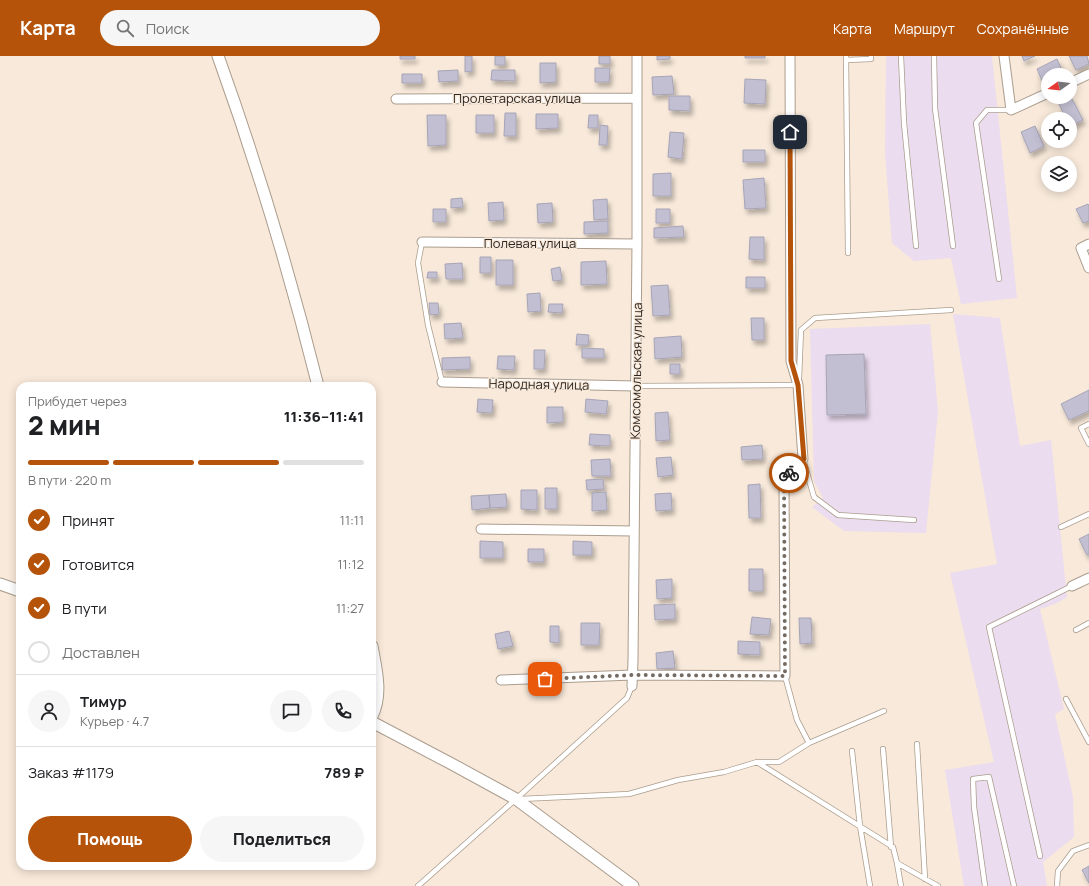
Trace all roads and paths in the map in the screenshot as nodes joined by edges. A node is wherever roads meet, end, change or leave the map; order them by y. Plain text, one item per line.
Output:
1 (218, 56) edge
2 (637, 56) edge
3 (790, 56) edge
4 (871, 56) edge
5 (901, 56) edge
6 (934, 56) edge
7 (1004, 56) edge
8 (846, 58) edge
9 (1089, 74) edge
10 (1077, 80) edge
11 (1041, 96) edge
12 (637, 98) junction
13 (396, 99) dead end
14 (1011, 110) junction
15 (422, 242) joint
16 (637, 244) junction
17 (1089, 244) edge
18 (916, 246) dead end
19 (953, 246) dead end
20 (848, 253) dead end
21 (1089, 268) edge
22 (999, 280) dead end
23 (951, 310) dead end
24 (317, 382) edge
25 (442, 382) joint
26 (798, 385) junction
27 (635, 386) junction
28 (1089, 424) edge
29 (1089, 444) edge
30 (804, 459) junction
31 (1089, 514) edge
32 (914, 520) dead end
33 (1061, 527) dead end
34 (481, 529) dead end
35 (634, 530) junction
36 (1089, 578) edge
37 (0, 584) edge
38 (1072, 586) joint
39 (16, 590) edge
40 (1089, 623) edge
41 (1076, 630) dead end
42 (633, 675) junction
43 (785, 676) junction
44 (376, 677) edge
45 (501, 680) dead end
46 (632, 686) joint
47 (1066, 699) dead end
48 (376, 703) edge
49 (884, 710) dead end
50 (376, 724) edge
51 (1089, 742) edge
52 (808, 743) junction
53 (917, 744) dead end
54 (883, 749) dead end
55 (852, 751) dead end
56 (757, 762) junction
57 (516, 799) junction
58 (860, 826) junction
59 (1089, 845) edge
60 (891, 846) junction
61 (1040, 856) dead end
62 (897, 863) junction
63 (925, 878) junction
64 (418, 886) edge
65 (633, 886) edge
66 (870, 886) edge
67 (901, 886) edge
68 (938, 886) edge
69 (985, 886) edge
70 (1014, 886) edge
71 (1057, 886) edge

1 - 24 street
2 - 12 street, Комсомольская улица
3 - 26 street
4 - 8 lane
5 - 18 lane
6 - 19 lane
7 - 14 street
8 - 20 lane
9 - 10 street
11 - 14 street
12 - 13 street, Пролетарская улица
12 - 16 street, Комсомольская улица
14 - 22 lane
15 - 16 street, Полевая улица
15 - 25 lane
16 - 27 street, Комсомольская улица
17 - 21 street
23 - 26 lane
25 - 27 street, Народная улица
26 - 27 lane
26 - 30 street
27 - 35 street, Комсомольская улица
28 - 29 lane
30 - 32 lane
30 - 43 street
31 - 33 lane
34 - 35 street
35 - 42 street, Комсомольская улица
36 - 38 street
37 - 39 street
38 - 61 lane
40 - 41 lane
42 - 43 street
42 - 45 street
42 - 46 street, Комсомольская улица
43 - 52 lane
44 - 48 street
46 - 57 lane
47 - 51 lane
49 - 52 lane
50 - 57 street
52 - 56 lane
53 - 63 lane
54 - 60 lane
55 - 58 lane
56 - 57 lane
56 - 58 lane
57 - 64 lane
57 - 65 street
58 - 60 lane
58 - 66 lane
59 - 71 lane
60 - 62 lane
62 - 63 lane
62 - 67 lane
63 - 68 lane
69 - 70 lane

